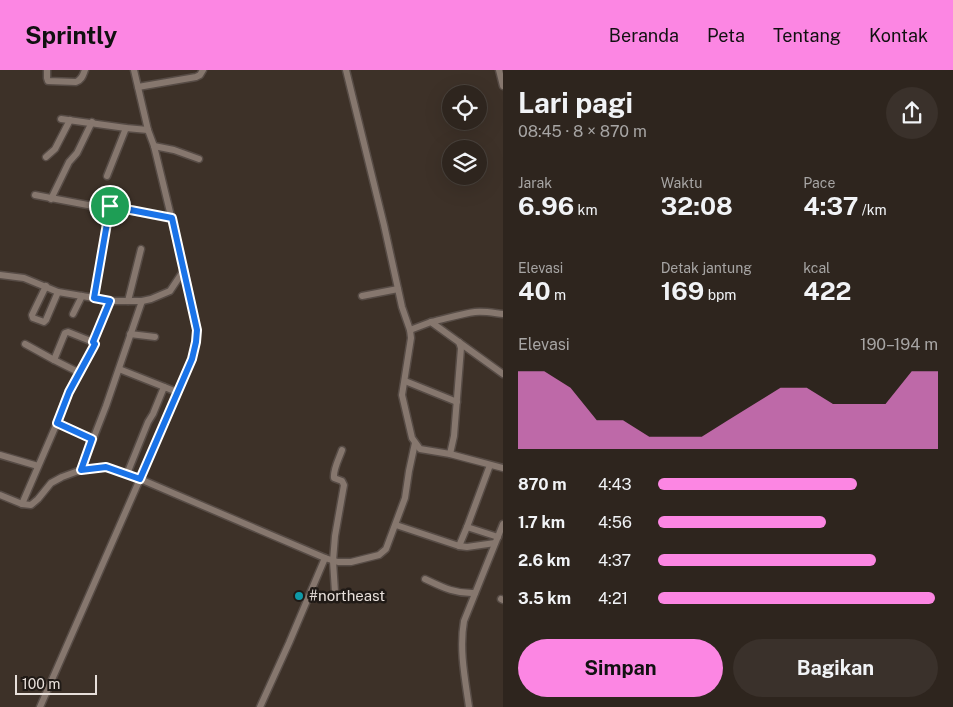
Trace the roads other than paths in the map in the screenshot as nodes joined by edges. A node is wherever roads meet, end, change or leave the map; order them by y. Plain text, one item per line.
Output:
1 (47, 70) edge
2 (85, 70) edge
3 (134, 70) edge
4 (203, 70) edge
5 (346, 70) edge
6 (499, 70) edge
7 (503, 86) edge
8 (138, 87) junction
9 (61, 119) dead end
10 (70, 120) junction
11 (92, 122) junction
12 (126, 128) junction
13 (148, 130) junction
14 (154, 146) junction
15 (46, 157) dead end
16 (199, 159) dead end
17 (107, 176) dead end
18 (35, 195) dead end
19 (51, 199) junction
20 (110, 206) junction
21 (172, 218) junction
22 (141, 250) dead end
23 (184, 270) junction
24 (0, 276) edge
25 (46, 286) junction
26 (398, 288) junction
27 (58, 292) junction
28 (82, 296) junction
29 (362, 296) dead end
30 (94, 298) junction
31 (110, 301) junction
32 (128, 301) junction
33 (142, 301) junction
34 (73, 314) dead end
35 (503, 314) edge
36 (431, 322) junction
37 (410, 330) junction
38 (130, 334) junction
39 (155, 337) dead end
40 (93, 342) junction
41 (459, 342) junction
42 (25, 344) dead end
43 (54, 360) junction
44 (119, 369) junction
45 (80, 373) junction
46 (503, 374) edge
47 (405, 380) junction
48 (164, 387) junction
49 (178, 392) junction
50 (457, 402) junction
51 (57, 423) junction
52 (92, 439) junction
53 (415, 443) junction
54 (342, 450) dead end
55 (450, 454) junction
56 (0, 455) edge
57 (490, 465) junction
58 (38, 466) junction
59 (503, 468) edge
60 (81, 470) junction
61 (127, 474) junction
62 (140, 479) junction
63 (0, 495) edge
64 (22, 504) junction
65 (503, 524) edge
66 (396, 525) junction
67 (467, 527) junction
68 (499, 536) edge
69 (459, 546) junction
70 (325, 558) junction
71 (333, 560) junction
72 (425, 579) dead end
73 (335, 592) dead end
74 (474, 592) junction
75 (41, 706) edge
76 (260, 707) edge
77 (469, 707) edge

1 - 2 street
3 - 8 street
4 - 8 street
5 - 26 street
6 - 7 street
8 - 13 street
9 - 10 street
10 - 11 street
10 - 15 street
11 - 12 street
11 - 19 street
12 - 13 street
12 - 17 street
13 - 14 street
14 - 16 street
14 - 21 street
18 - 19 street
19 - 20 street
20 - 21 street
20 - 30 street
21 - 23 street
22 - 32 street
23 - 33 street
23 - 49 street
24 - 25 street
25 - 27 street
25 - 27 street
26 - 29 street
26 - 37 street
27 - 28 street
28 - 30 street
28 - 34 street
30 - 31 street
31 - 32 street
31 - 40 street
32 - 33 street
33 - 38 street
35 - 36 street
36 - 37 street
36 - 41 street
37 - 47 street
38 - 39 street
38 - 44 street
40 - 43 street
40 - 45 street
41 - 46 street
41 - 50 street
42 - 43 street
43 - 45 street
44 - 48 street
44 - 52 street
45 - 51 street
47 - 50 street
47 - 53 street
48 - 49 street
48 - 61 street
49 - 62 street
50 - 55 street
51 - 52 street
51 - 58 street
52 - 60 street
53 - 55 street
53 - 66 street
54 - 71 street
55 - 57 street
56 - 58 street
57 - 59 street
57 - 67 street
58 - 64 street
60 - 61 street
60 - 64 street
61 - 62 street
62 - 70 street
62 - 75 street
63 - 64 street
65 - 68 street
66 - 69 street
66 - 71 street
67 - 68 street
67 - 69 street
68 - 69 street
68 - 74 street
70 - 71 street
70 - 76 street
71 - 73 street
72 - 74 street
74 - 77 street

